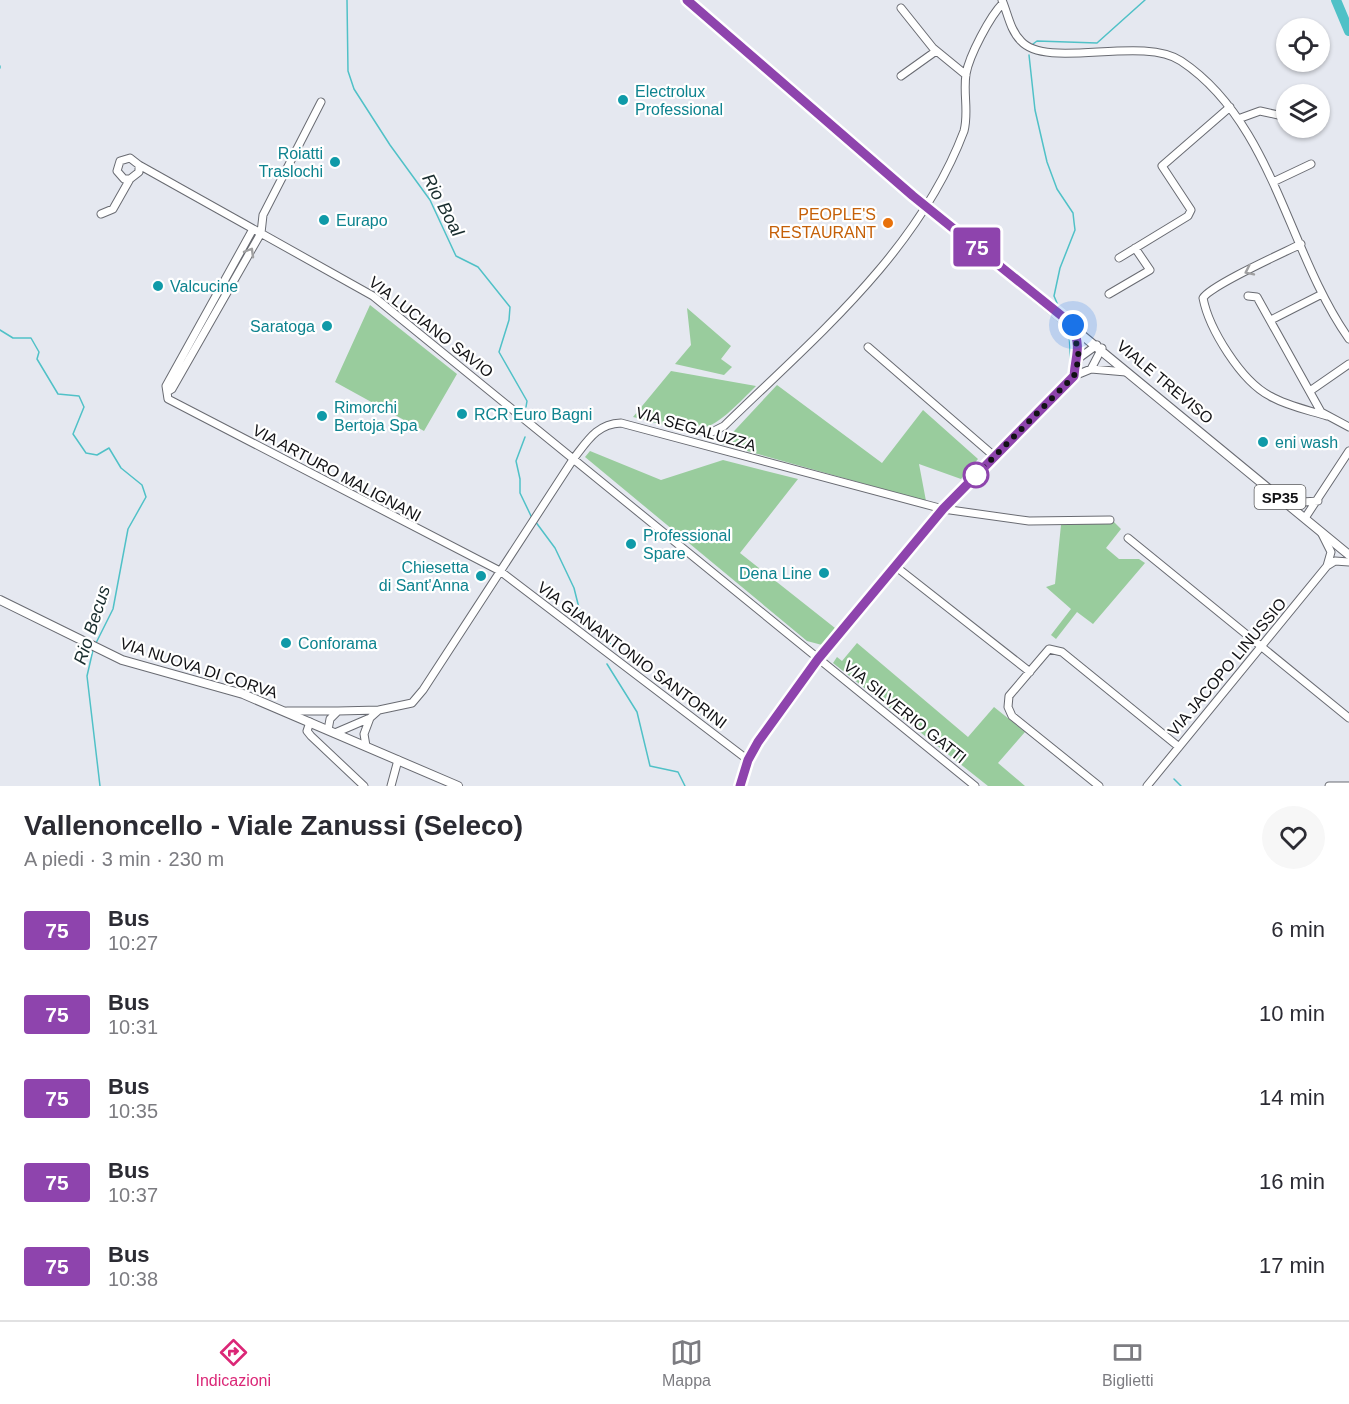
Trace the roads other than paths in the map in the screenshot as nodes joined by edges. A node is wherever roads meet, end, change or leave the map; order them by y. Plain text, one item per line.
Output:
1 (687, 0) edge
2 (1003, 1) edge
3 (901, 8) dead end
4 (936, 51) junction
5 (966, 75) junction
6 (901, 76) dead end
7 (321, 102) dead end
8 (1230, 107) junction
9 (1276, 115) edge
10 (1238, 119) junction
11 (1311, 164) dead end
12 (139, 168) junction
13 (130, 179) junction
14 (1273, 182) junction
15 (927, 207) junction
16 (101, 214) dead end
17 (263, 215) junction
18 (255, 230) junction
19 (1301, 244) junction
20 (1135, 248) junction
21 (1119, 258) dead end
22 (1109, 294) dead end
23 (1322, 294) junction
24 (1248, 296) dead end
25 (1271, 320) junction
26 (1073, 325) junction
27 (1349, 339) edge
28 (868, 347) dead end
29 (1100, 347) junction
30 (1079, 358) junction
31 (1349, 364) edge
32 (1091, 369) junction
33 (1131, 373) junction
34 (1074, 376) junction
35 (1310, 391) junction
36 (1327, 416) junction
37 (1349, 427) edge
38 (708, 434) dead end
39 (1349, 451) edge
40 (994, 456) junction
41 (574, 458) junction
42 (1318, 501) junction
43 (1287, 503) junction
44 (943, 509) junction
45 (1305, 518) junction
46 (1110, 520) dead end
47 (1318, 529) junction
48 (1128, 538) dead end
49 (1341, 549) junction
50 (1349, 555) edge
51 (1333, 558) junction
52 (1349, 562) edge
53 (895, 566) junction
54 (500, 571) junction
55 (0, 600) edge
56 (1263, 648) junction
57 (818, 659) junction
58 (1030, 672) junction
59 (280, 710) junction
60 (338, 711) junction
61 (379, 711) junction
62 (370, 718) junction
63 (1349, 718) edge
64 (310, 722) junction
65 (332, 731) junction
66 (366, 746) junction
67 (1179, 747) junction
68 (398, 760) junction
69 (748, 760) junction
70 (364, 786) edge
71 (391, 786) edge
72 (458, 786) edge
73 (740, 786) edge
74 (975, 786) edge
75 (1098, 786) edge
76 (1147, 786) edge
77 (1329, 786) edge
78 (1349, 786) edge

1 - 15 main road, VIALE TREVISO / SP35
2 - 5 street
2 - 8 street
3 - 4 street
4 - 5 street
4 - 6 street
5 - 15 street
7 - 17 street
8 - 10 street
8 - 20 street
9 - 10 street
10 - 14 street
11 - 14 street
12 - 13 street
12 - 13 street, VIA LUCIANO SAVIO
12 - 18 street, VIA LUCIANO SAVIO
13 - 16 street
14 - 19 street
15 - 26 main road, VIALE TREVISO / SP35
15 - 38 street
17 - 18 street
17 - 18 street
18 - 41 street, VIA LUCIANO SAVIO
18 - 54 street, VIA ARTURO MALIGNANI
19 - 23 street
19 -> 36 street
20 - 21 street
20 - 22 street
23 - 25 street
23 - 27 street
24 - 25 street
25 - 35 street
26 - 29 main road, VIALE TREVISO / SP35
26 - 30 street
28 - 40 street
29 - 30 street
29 - 32 street
29 - 33 main road, VIALE TREVISO / SP35
30 - 34 street
31 - 35 street
32 - 33 street
32 - 34 street
33 - 43 main road, VIALE TREVISO / SP35
34 - 40 street
35 - 36 street
36 - 37 street
39 - 42 street
40 - 44 street
41 - 44 street, VIA SEGALUZZA
41 - 54 street, VIA SEGALUZZA
41 - 57 street, VIA LUCIANO SAVIO
42 - 43 street
42 - 45 street
43 - 45 main road, VIALE TREVISO / SP35
44 - 46 street, VIA SEGALUZZA
44 - 53 street
45 - 47 main road, VIALE TREVISO / SP35
47 - 49 main road, VIALE TREVISO / SP35
47 - 51 street
48 - 56 street
49 - 50 main road, VIALE TREVISO / SP35
49 - 51 street
51 - 52 street
51 - 56 street, VIA JACOPO LINUSSIO
53 - 57 street
53 - 58 street
54 - 61 street, VIA SEGALUZZA
54 - 69 street, VIA GIANANTONIO SANTORINI
55 - 59 main road, VIA NUOVA DI CORVA
56 - 63 street
56 - 67 street, VIA JACOPO LINUSSIO
57 - 69 street
57 - 74 street, VIA SILVERIO GATTI
58 - 67 street
58 - 75 street
59 - 60 street, VIA SEGALUZZA
59 - 64 main road, VIA NUOVA DI CORVA
60 - 61 street, VIA SEGALUZZA
60 - 65 street
61 - 62 street, VIA SEGALUZZA
62 - 65 street, VIA SEGALUZZA
62 - 66 street
64 - 65 main road, VIA NUOVA DI CORVA
64 - 70 street
65 - 66 main road, VIA NUOVA DI CORVA
66 - 68 main road, VIA NUOVA DI CORVA
67 - 76 street, VIA JACOPO LINUSSIO
68 - 71 street
68 - 72 main road, VIA NUOVA DI CORVA
69 - 73 street
77 - 78 street

